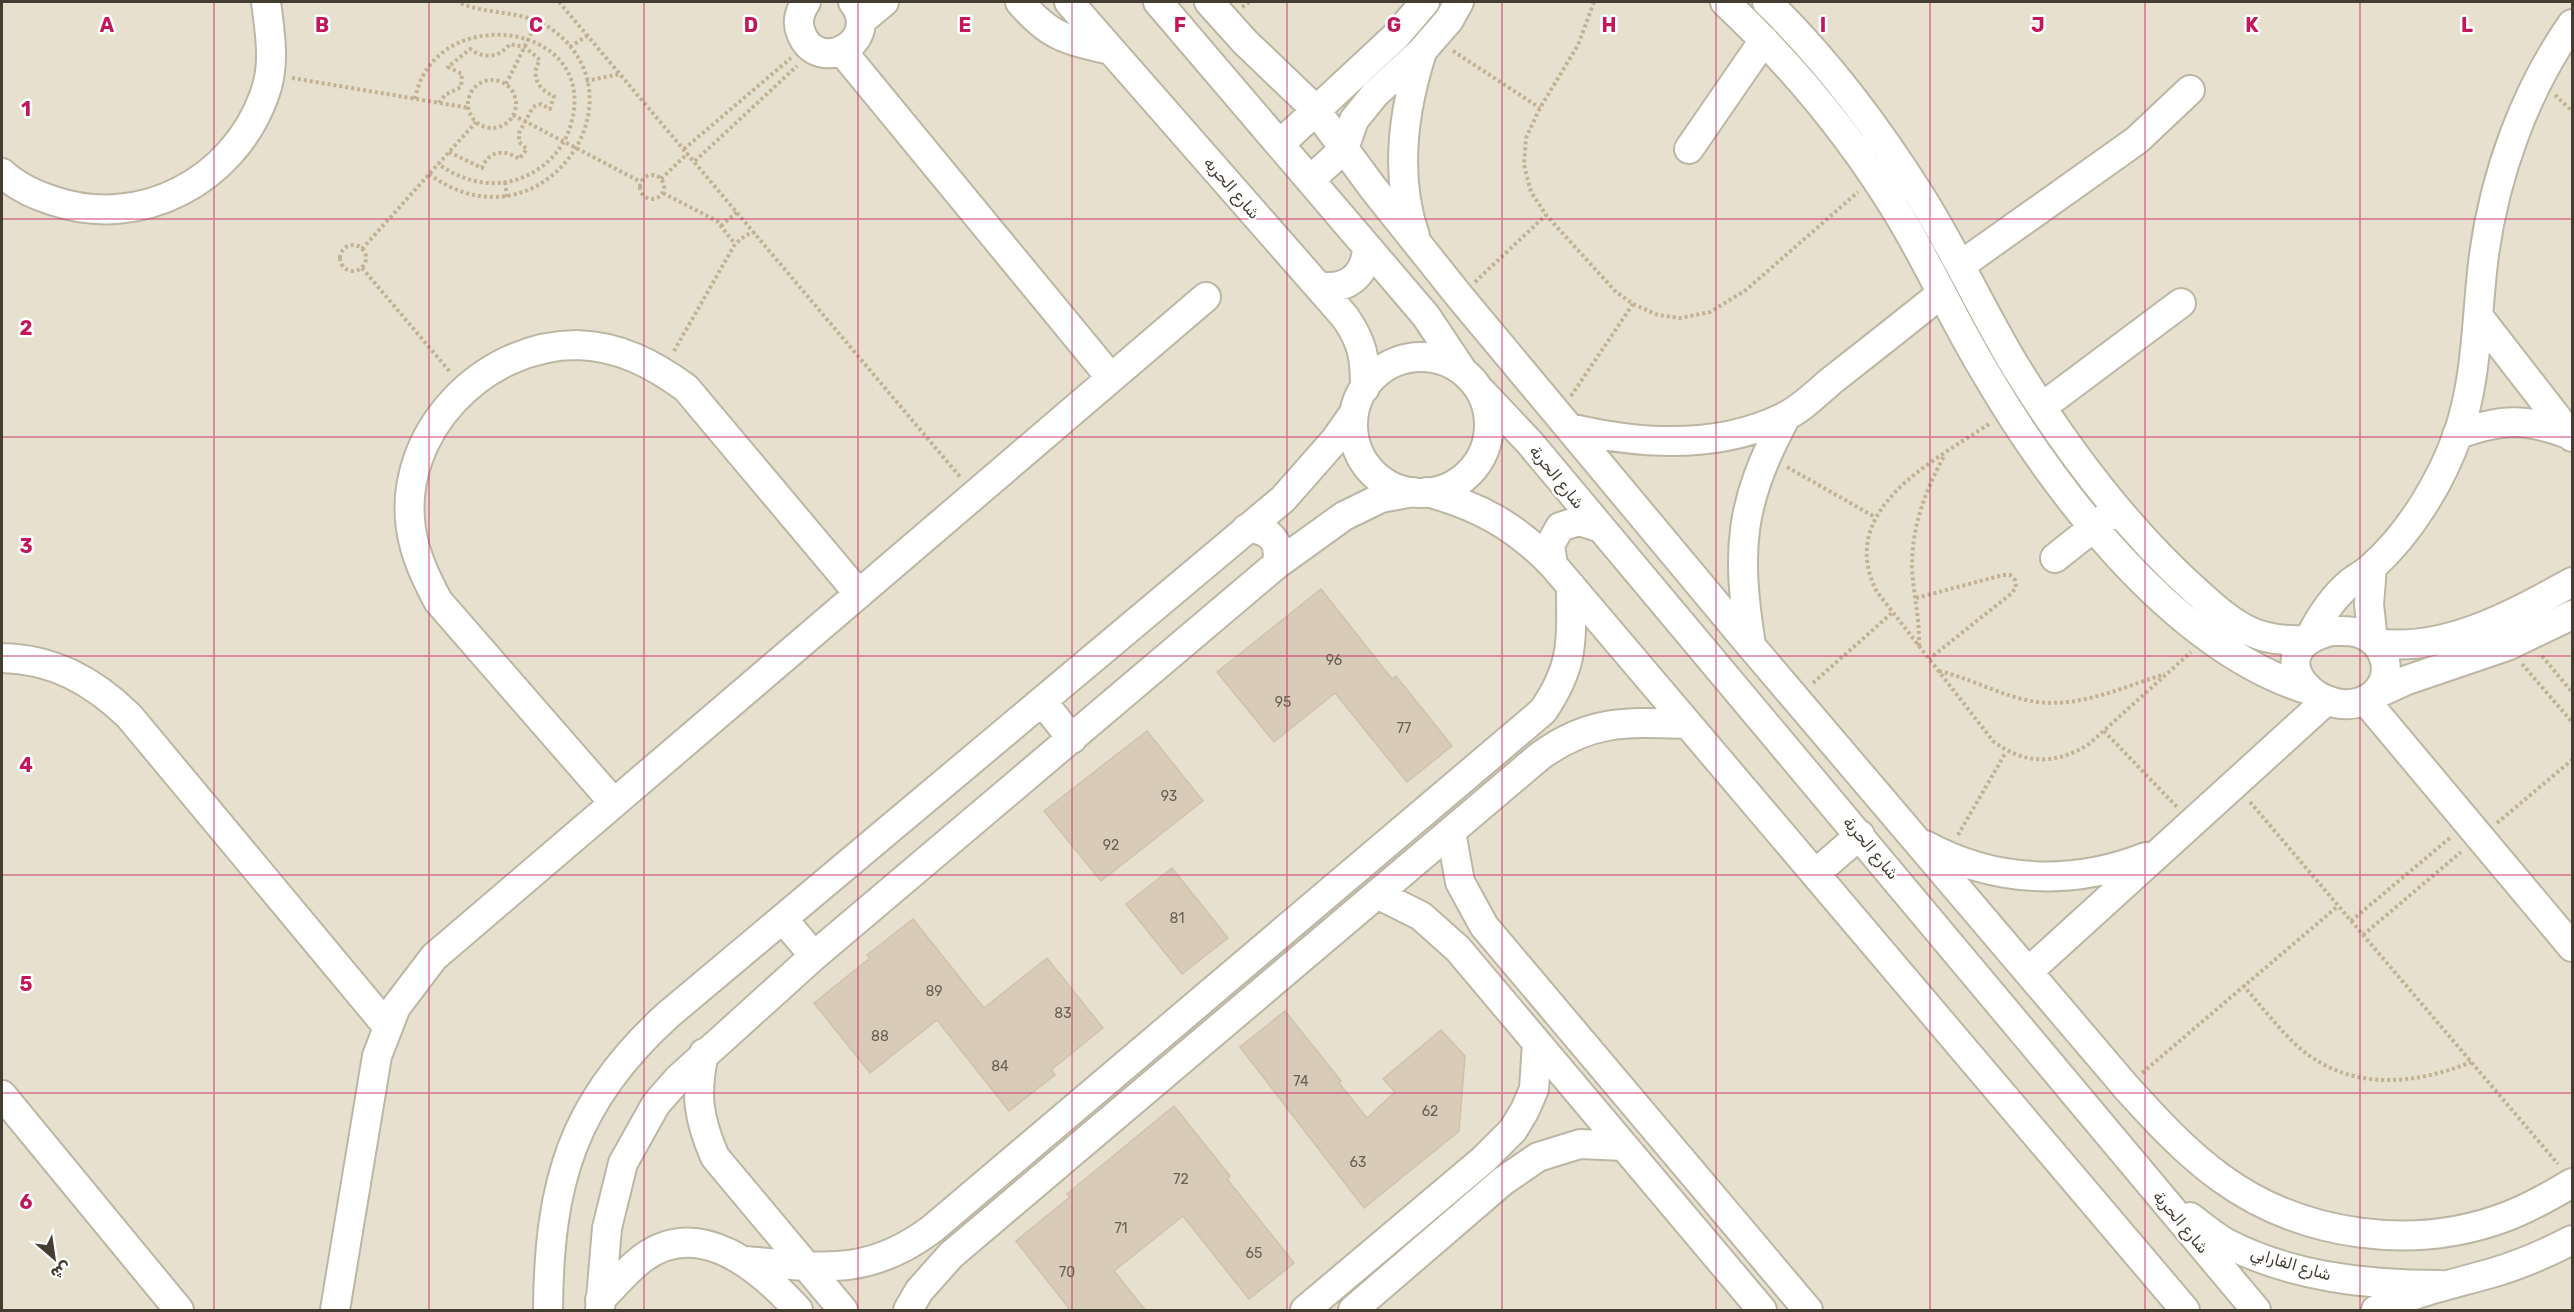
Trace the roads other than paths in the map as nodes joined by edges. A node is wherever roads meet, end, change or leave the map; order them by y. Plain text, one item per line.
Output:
1 (266, 2) edge
2 (806, 2) edge
3 (884, 2) edge
4 (1020, 2) edge
5 (1069, 2) edge
6 (1158, 2) edge
7 (1209, 2) edge
8 (1425, 2) edge
9 (1459, 2) edge
10 (1725, 2) edge
11 (1781, 7) edge
12 (857, 11) edge
13 (2572, 24) edge
14 (1758, 33) junction
15 (1428, 45) junction
16 (821, 48) junction
17 (1110, 50) junction
18 (2190, 90) dead end
19 (1315, 110) junction
20 (1280, 144) junction
21 (1344, 149) junction
22 (1689, 149) dead end
23 (2, 173) edge
24 (1310, 180) junction
25 (1419, 246) junction
26 (1367, 247) junction
27 (1961, 265) junction
28 (1318, 286) junction
29 (1942, 293) junction
30 (1206, 297) dead end
31 (2181, 303) dead end
32 (2479, 317) junction
33 (1111, 378) junction
34 (1471, 380) junction
35 (1360, 400) junction
36 (2042, 407) junction
37 (1786, 417) junction
38 (1565, 421) junction
39 (2457, 435) junction
40 (2572, 436) edge
41 (1420, 492) junction
42 (2117, 508) junction
43 (2095, 526) junction
44 (1598, 527) junction
45 (1246, 529) junction
46 (2055, 558) dead end
47 (1276, 565) junction
48 (1553, 565) junction
49 (2372, 568) junction
50 (2572, 582) edge
51 (1571, 586) junction
52 (859, 594) junction
53 (2572, 615) edge
54 (2309, 639) junction
55 (2374, 642) junction
56 (1751, 646) junction
57 (2, 658) edge
58 (2316, 695) junction
59 (2369, 698) junction
60 (1042, 701) junction
61 (1688, 724) junction
62 (1520, 731) junction
63 (1072, 739) junction
64 (1540, 756) junction
65 (614, 803) junction
66 (1451, 832) junction
67 (1860, 835) junction
68 (1917, 841) junction
69 (2159, 852) junction
70 (1816, 873) junction
71 (1377, 894) junction
72 (783, 919) junction
73 (1484, 926) junction
74 (2572, 947) edge
75 (1263, 949) junction
76 (1458, 949) junction
77 (814, 956) junction
78 (1285, 972) junction
79 (2028, 972) junction
80 (387, 1026) junction
81 (1537, 1043) junction
82 (704, 1053) junction
83 (2, 1095) edge
84 (1624, 1146) junction
85 (1483, 1160) junction
86 (2569, 1177) edge
87 (1503, 1181) junction
88 (2159, 1196) junction
89 (2572, 1240) edge
90 (914, 1242) junction
91 (1753, 1246) junction
92 (745, 1261) junction
93 (805, 1266) junction
94 (1727, 1268) junction
95 (936, 1269) junction
96 (2440, 1285) junction
97 (600, 1305) edge
98 (1364, 1306) edge
99 (179, 1311) edge
100 (334, 1311) edge
101 (548, 1311) edge
102 (798, 1311) edge
103 (843, 1311) edge
104 (908, 1311) edge
105 (1305, 1311) edge
106 (1762, 1311) edge
107 (1808, 1311) edge
108 (2185, 1311) edge
109 (2256, 1311) edge
110 (2376, 1311) edge

1 - 23 street
2 - 16 street
3 - 12 street
4 - 17 street
5 - 17 street, شارع الحريه
6 - 20 street
7 - 19 street
8 - 19 street
9 - 15 street
10 - 14 street
11 - 14 street
11 - 27 street
12 - 16 street
13 - 32 street
14 - 22 street
14 - 29 street
15 - 21 street
15 - 25 street
16 - 33 street
17 - 28 street, شارع الحريه
18 - 27 street
19 - 20 street
19 - 21 street
20 - 24 street
21 - 24 street
21 - 25 street
24 - 26 street
25 - 38 street
26 - 28 street
26 - 34 street
27 - 36 street
28 - 35 street, شارع الحريه
29 - 37 street
29 - 43 street
30 - 33 street
31 - 36 street
32 - 39 street
32 - 40 street
33 - 52 street
34 - 35 street
34 - 41 street
34 - 44 street, شارع الحرية
35 - 41 street
35 - 45 street
36 - 42 street
37 - 38 street
37 - 56 street
38 - 56 street
39 - 40 street
39 - 49 street
41 - 47 street
41 - 48 street
42 - 43 street
42 - 54 street
43 - 46 street
43 - 58 street
44 - 48 street
44 - 67 street, شارع الحرية
45 - 47 street
45 - 60 street
47 - 63 street
48 - 51 street
49 - 54 street
49 - 55 street
50 - 55 street
51 - 61 street
51 - 62 street
52 - 65 street
52 - 65 street
53 - 59 street
54 - 55 street
54 - 58 street
55 - 59 street
56 - 68 street
57 - 80 street
58 - 59 street
58 - 69 street
59 - 74 street
60 - 63 street
60 - 72 street
61 - 64 street
61 - 70 street
62 - 64 street
62 - 75 street
63 - 77 street
64 - 66 street
65 - 80 street
66 - 71 street
66 - 73 street
67 - 70 street
67 - 88 street, شارع الحرية
68 - 69 street
68 - 79 street
69 - 79 street
70 - 108 street
71 - 76 street
71 - 78 street
72 - 77 street
72 - 101 street
73 - 76 street
73 - 91 street
75 - 78 street
75 - 90 street
76 - 81 street
77 - 82 street
78 - 95 street
79 - 86 street
80 - 100 street
81 - 84 street
81 - 85 street
82 - 93 street
82 - 97 street
83 - 99 street
84 - 87 street
84 - 94 street
85 - 87 street
85 - 105 street
87 - 98 street
88 - 96 street, شارع الفارابي
88 - 109 street, شارع الحرية
89 - 96 street, شارع الفارابي
90 - 93 street
90 - 95 street
91 - 94 street
91 - 107 street
92 - 93 street
92 - 97 street
92 - 102 street
93 - 103 street
94 - 106 street
95 - 104 street
96 - 110 street, شارع الفارابي

